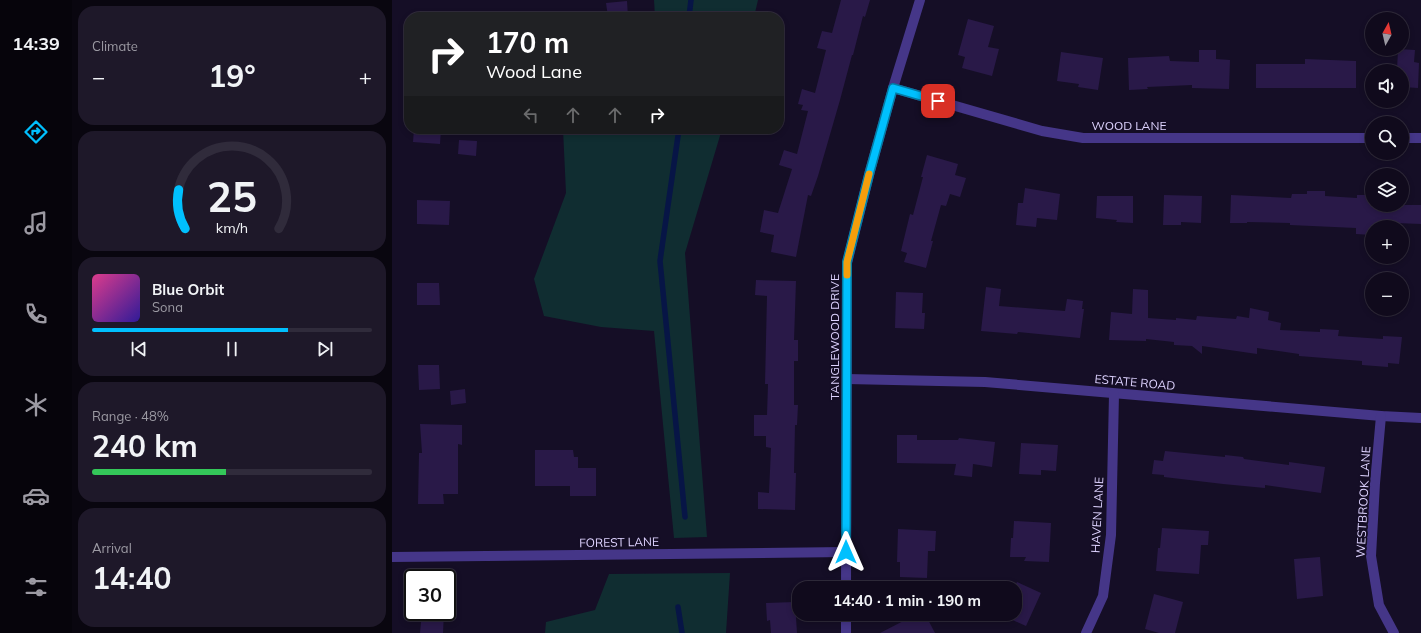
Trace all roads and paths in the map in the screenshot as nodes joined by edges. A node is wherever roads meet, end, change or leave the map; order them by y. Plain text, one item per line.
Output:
1 (920, 0) edge
2 (893, 88) junction
3 (1365, 138) edge
4 (1409, 138) edge
5 (1421, 138) edge
6 (847, 379) junction
7 (1114, 394) junction
8 (1381, 416) junction
9 (1421, 418) edge
10 (846, 552) junction
11 (392, 557) edge
12 (846, 581) edge
13 (846, 621) edge
14 (846, 633) edge
15 (1086, 633) edge
16 (1394, 633) edge

1 - 2 street, TANGLEWOOD DRIVE
2 - 3 street, WOOD LANE
2 - 6 street, TANGLEWOOD DRIVE
4 - 5 street
6 - 7 street, ESTATE ROAD
6 - 10 street, TANGLEWOOD DRIVE
7 - 8 street, ESTATE ROAD
7 - 15 street, HAVEN LANE
8 - 9 street, ESTATE ROAD
8 - 16 street, WESTBROOK LANE
10 - 11 street, FOREST LANE
10 - 12 street, TANGLEWOOD DRIVE
13 - 14 street

